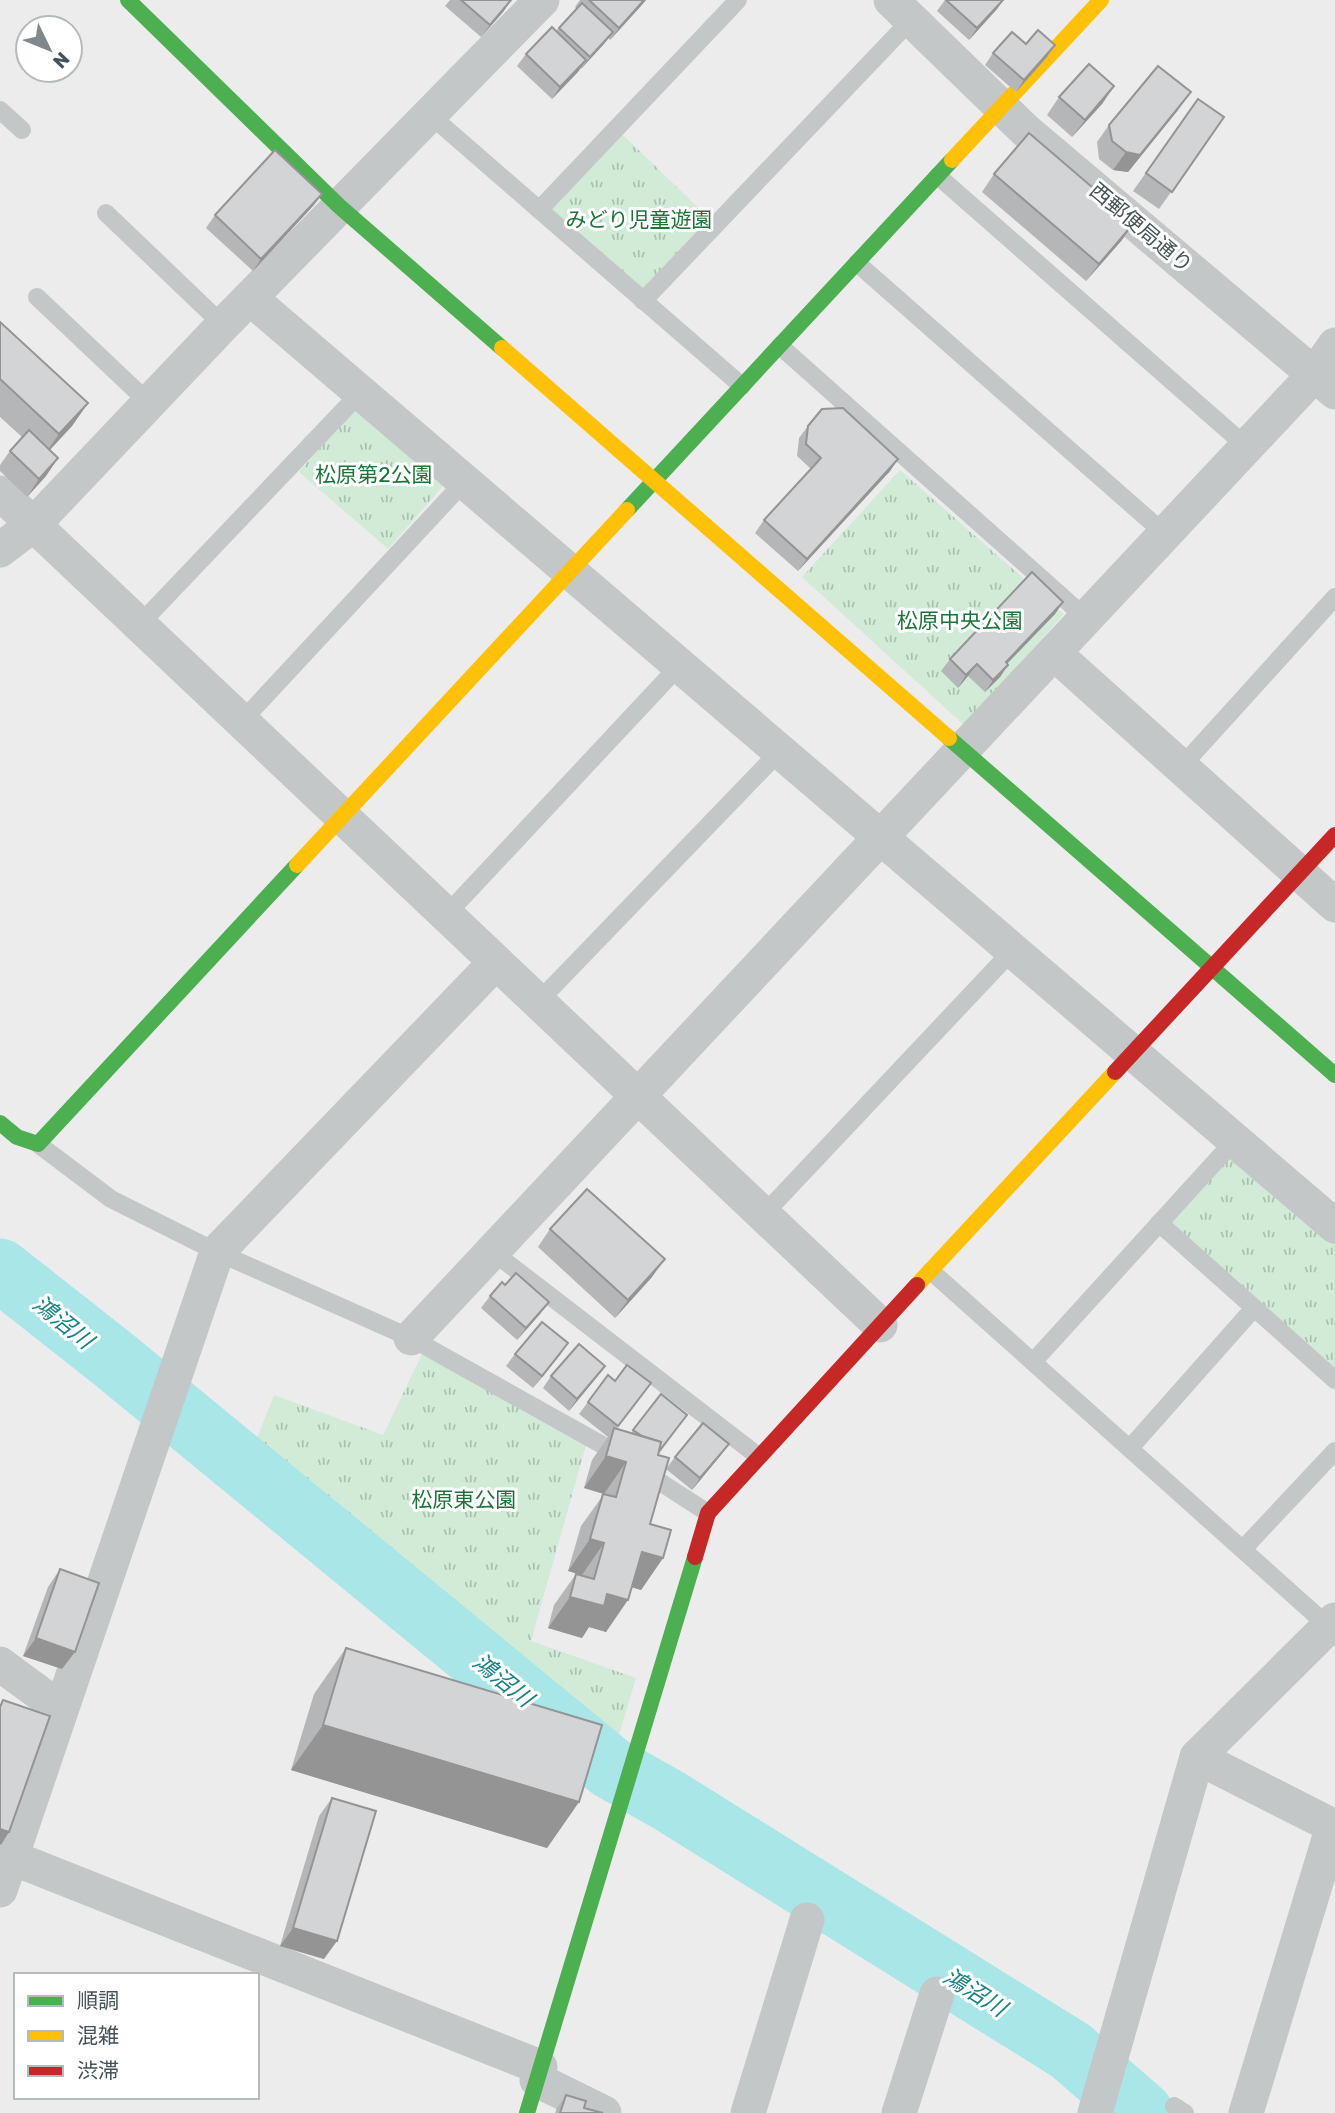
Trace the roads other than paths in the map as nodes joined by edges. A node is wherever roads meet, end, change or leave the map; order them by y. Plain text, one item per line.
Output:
1 (128, 0) edge
2 (738, 0) edge
3 (1101, 0) edge
4 (530, 4) edge
5 (901, 10) edge
6 (1002, 107) junction
7 (0, 110) edge
8 (429, 114) junction
9 (22, 130) dead end
10 (938, 176) junction
11 (339, 206) junction
12 (539, 211) junction
13 (106, 213) dead end
14 (857, 263) junction
15 (37, 297) dead end
16 (250, 298) junction
17 (643, 301) junction
18 (223, 325) junction
19 (1335, 345) edge
20 (780, 346) junction
21 (1325, 384) edge
22 (742, 386) junction
23 (361, 392) junction
24 (149, 403) junction
25 (1247, 447) junction
26 (465, 481) junction
27 (653, 482) junction
28 (0, 493) edge
29 (34, 524) junction
30 (1165, 534) junction
31 (0, 550) edge
32 (571, 571) junction
33 (1335, 597) edge
34 (1086, 618) junction
35 (140, 624) junction
36 (1054, 653) junction
37 (680, 665) junction
38 (242, 720) junction
39 (963, 750) junction
40 (781, 751) junction
41 (1181, 767) junction
42 (343, 817) junction
43 (1335, 835) edge
44 (882, 837) junction
45 (1300, 873) junction
46 (1335, 905) edge
47 (446, 915) junction
48 (1013, 950) junction
49 (496, 962) junction
50 (1211, 969) junction
51 (538, 1002) junction
52 (1133, 1053) junction
53 (1335, 1075) edge
54 (639, 1097) junction
55 (0, 1123) edge
56 (1235, 1140) junction
57 (38, 1144) junction
58 (763, 1214) junction
59 (1159, 1223) junction
60 (1335, 1226) edge
61 (217, 1252) junction
62 (493, 1252) junction
63 (931, 1271) junction
64 (1255, 1308) junction
65 (880, 1325) junction
66 (411, 1338) junction
67 (1033, 1362) junction
68 (1335, 1380) edge
69 (1129, 1448) junction
70 (1335, 1451) edge
71 (758, 1456) junction
72 (708, 1513) junction
73 (1243, 1549) junction
74 (1332, 1623) edge
75 (0, 1664) edge
76 (61, 1709) junction
77 (1197, 1757) junction
78 (1334, 1827) edge
79 (6, 1855) edge
80 (0, 1890) edge
81 (807, 1920) dead end
82 (937, 1994) dead end
83 (539, 2073) junction
84 (527, 2113) edge
85 (604, 2113) edge
86 (748, 2113) edge
87 (899, 2113) edge
88 (1095, 2113) edge
89 (1246, 2113) edge

1 - 11 street
2 - 12 lane
3 - 6 street
4 - 8 street
5 - 6 street, 西郵便局通り
5 - 17 lane
6 - 10 street
6 - 21 street, 西郵便局通り
7 - 9 lane
8 - 11 street
8 - 12 lane
10 - 14 street
10 - 25 lane
11 - 16 street
11 - 27 street
12 - 17 lane
13 - 18 lane
14 - 20 street
14 - 30 lane
15 - 24 lane
16 - 18 street
16 - 23 street
17 - 22 lane
18 - 24 street
19 - 21 street
20 - 22 street
20 - 34 lane
21 - 25 street
22 - 27 street
23 - 26 street
23 - 35 lane
24 - 29 street
25 - 30 street
26 - 32 street
26 - 38 lane
27 - 32 street
27 - 39 street
28 - 29 street
29 - 31 street
29 - 35 street
30 - 34 street
32 - 37 street
32 - 42 street
33 - 41 lane
34 - 36 street
35 - 38 street
36 - 39 street
36 - 41 street
37 - 40 street
37 - 47 lane
38 - 42 street
39 - 44 street
39 - 50 street
40 - 44 street
40 - 51 lane
41 - 45 street
42 - 47 street
42 - 57 street
43 - 45 street
44 - 48 street
44 - 54 street
45 - 46 street
45 - 50 street
47 - 49 street
48 - 52 street
48 - 58 lane
49 - 51 street
49 - 61 street
50 - 52 street
50 - 53 street
51 - 54 street
52 - 56 street
52 - 63 street
54 - 58 street
54 - 62 street
55 - 57 street
56 - 59 lane
56 - 60 street
57 - 61 lane
58 - 65 street
59 - 64 lane
59 - 67 lane
61 - 66 lane
61 - 76 street
62 - 66 street
62 - 71 lane
63 - 65 street
63 - 67 lane
64 - 68 lane
64 - 69 lane
65 - 71 street
66 - 72 lane
67 - 69 lane
69 - 73 lane
70 - 73 lane
71 - 72 street
72 - 83 street
73 - 74 lane
74 - 77 street
75 - 76 street
76 - 79 street
77 - 78 street
77 - 88 street
78 - 89 street
79 - 80 street
79 - 83 street
81 - 86 street
82 - 87 street
83 - 84 street
83 - 85 street

